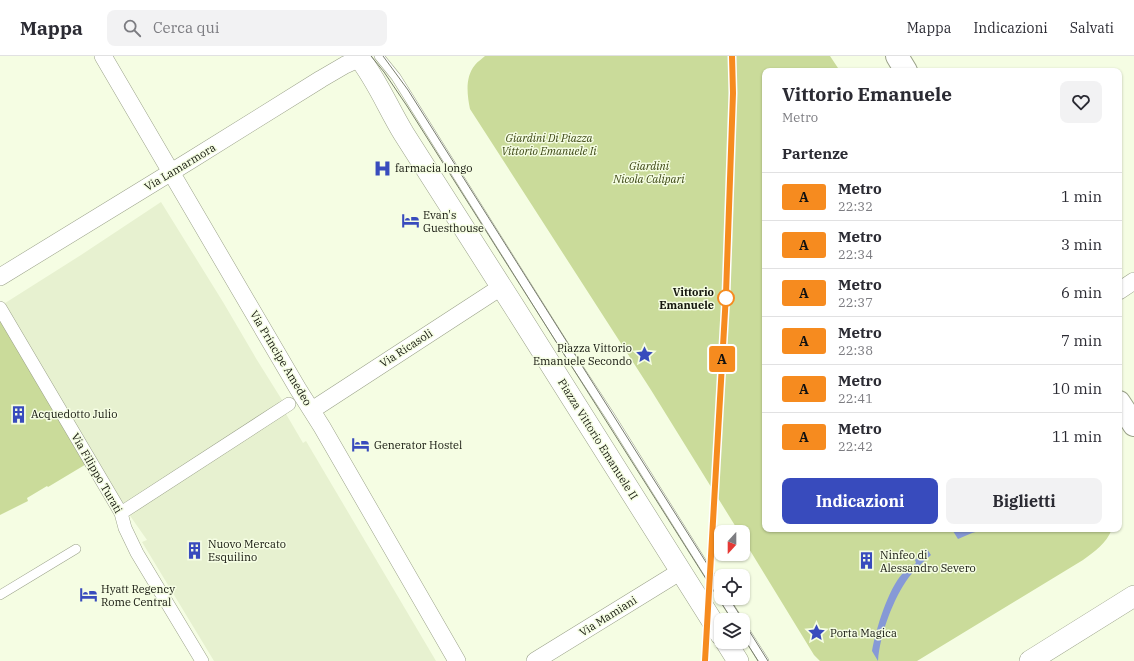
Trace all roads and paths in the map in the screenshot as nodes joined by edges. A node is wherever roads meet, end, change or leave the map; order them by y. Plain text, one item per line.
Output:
1 (103, 56) edge
2 (897, 56) edge
3 (366, 57) edge
4 (904, 68) edge
5 (172, 172) junction
6 (0, 277) edge
7 (1134, 281) edge
8 (502, 287) junction
9 (1122, 289) edge
10 (0, 308) edge
11 (289, 404) dead end
12 (1122, 407) edge
13 (312, 410) junction
14 (1134, 425) edge
15 (121, 513) junction
16 (76, 549) dead end
17 (681, 571) junction
18 (714, 582) edge
19 (0, 595) edge
20 (1132, 596) edge
21 (714, 624) edge
22 (750, 639) edge
23 (730, 649) edge
24 (202, 661) edge
25 (457, 661) edge
26 (535, 661) edge
27 (738, 661) edge
28 (764, 661) edge
29 (1030, 661) edge

1 - 5 street, Via Principe Amedeo
2 - 4 main road
3 - 5 street, Via Lamarmora
3 - 8 street
3 - 18 lane
5 - 6 street, Via Lamarmora
5 - 13 street, Via Principe Amedeo
7 - 9 street
8 - 13 street, Via Ricasoli
8 - 17 street, Piazza Vittorio Emanuele II
10 - 15 street, Via Filippo Turati
11 - 15 street
12 - 14 main road
13 - 25 street, Via Principe Amedeo
15 - 24 street, Via Filippo Turati
16 - 19 lane
17 - 21 street
17 - 26 street, Via Mamiani
20 - 29 street
22 - 28 lane
23 - 27 street

